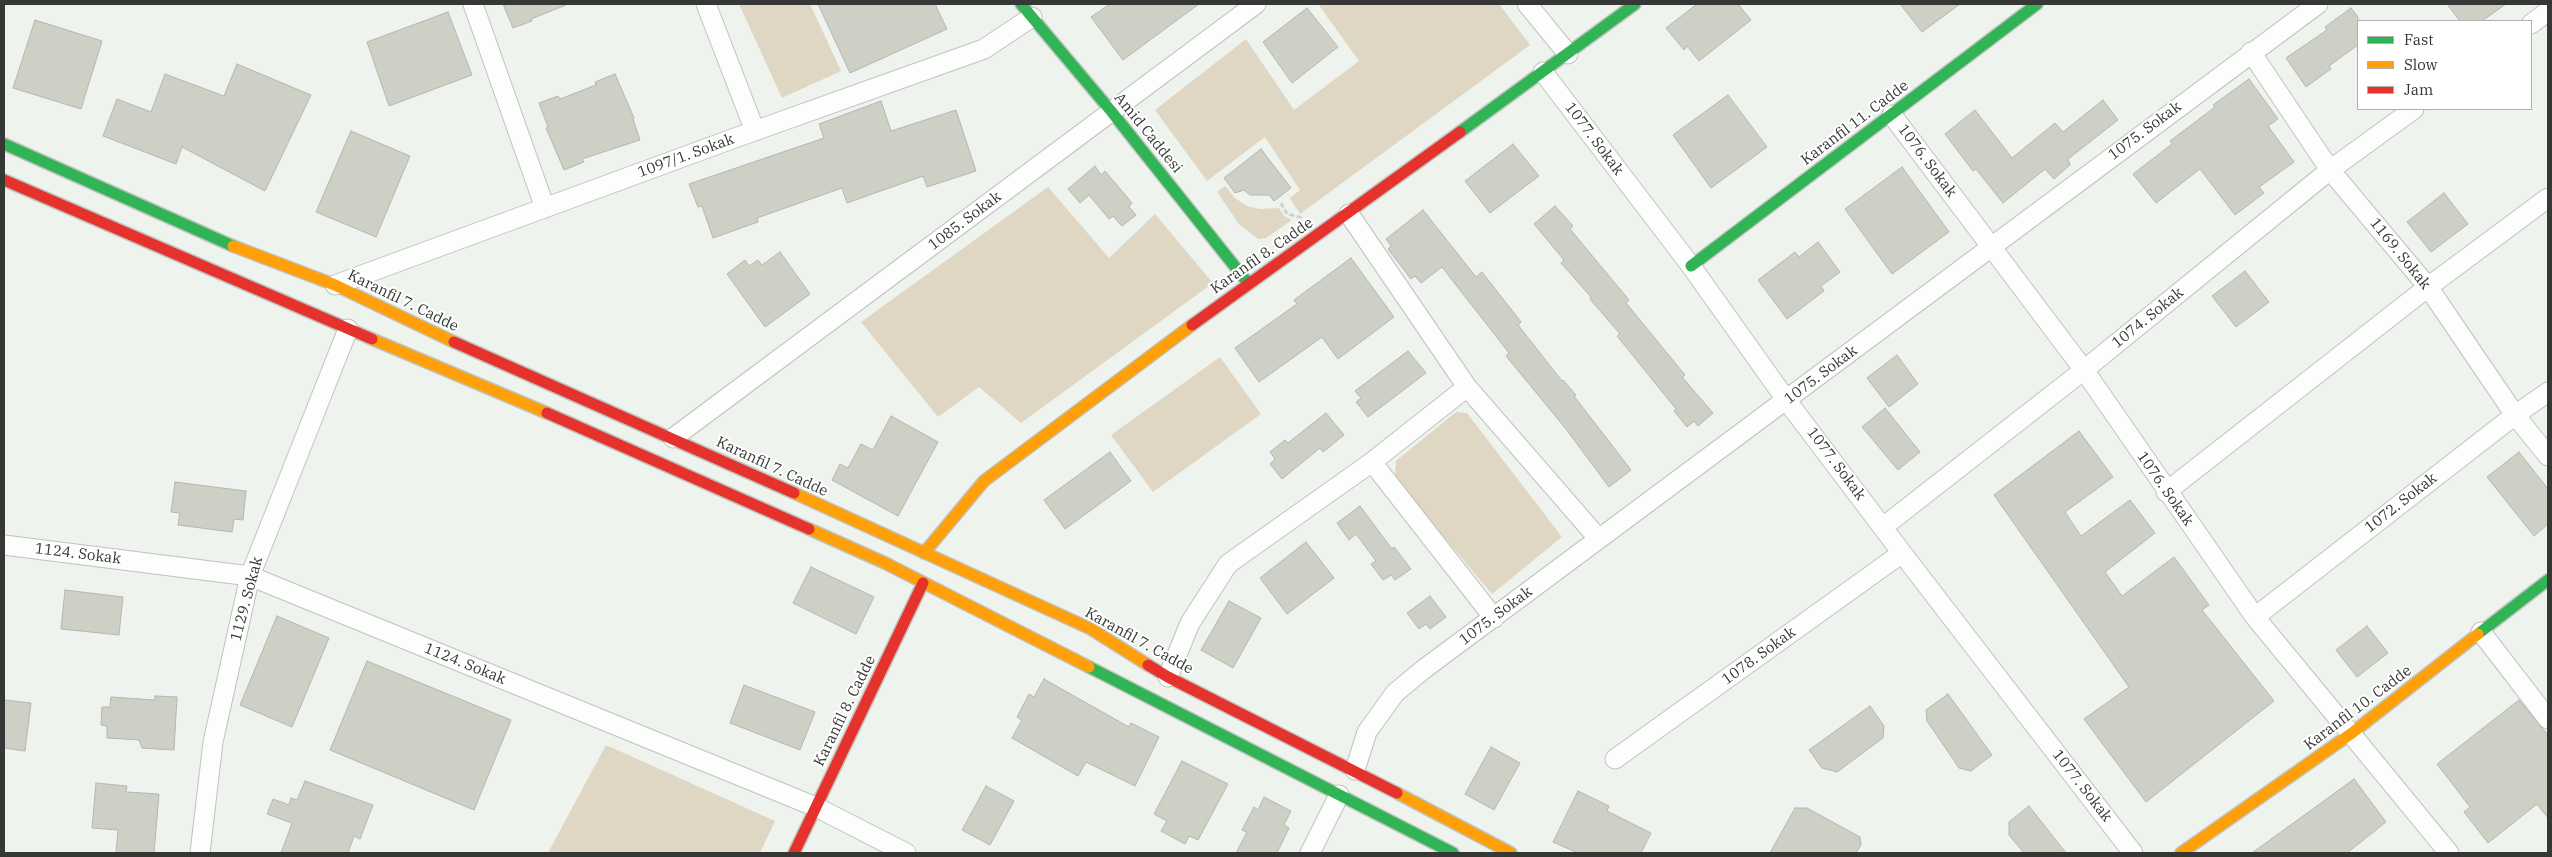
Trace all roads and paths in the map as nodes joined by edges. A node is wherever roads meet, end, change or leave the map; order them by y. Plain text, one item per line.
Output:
1 (473, 4) edge
2 (706, 4) edge
3 (1256, 4) edge
4 (1527, 4) edge
5 (1635, 4) edge
6 (2037, 4) edge
7 (2318, 4) edge
8 (1027, 11) edge
9 (2548, 11) edge
10 (2532, 23) edge
11 (2251, 52) junction
12 (1568, 54) junction
13 (1543, 72) junction
14 (2413, 110) edge
15 (1111, 111) junction
16 (1892, 115) junction
17 (755, 131) junction
18 (4, 144) edge
19 (2330, 170) junction
20 (4, 180) edge
21 (2548, 198) edge
22 (545, 208) junction
23 (1349, 214) junction
24 (1991, 245) junction
25 (1691, 266) junction
26 (1248, 283) junction
27 (335, 285) junction
28 (2428, 287) junction
29 (348, 329) junction
30 (2084, 370) junction
31 (1467, 387) junction
32 (2548, 392) edge
33 (1787, 401) junction
34 (2515, 415) junction
35 (673, 438) junction
36 (2548, 456) edge
37 (1372, 462) junction
38 (2166, 492) junction
39 (1883, 527) junction
40 (1598, 538) junction
41 (4, 544) edge
42 (924, 553) junction
43 (1902, 553) junction
44 (250, 576) junction
45 (2548, 580) edge
46 (924, 583) junction
47 (2255, 617) junction
48 (1494, 618) junction
49 (2481, 632) junction
50 (1168, 677) junction
51 (2548, 718) edge
52 (2352, 733) junction
53 (1615, 759) dead end
54 (1355, 770) junction
55 (1339, 795) junction
56 (816, 806) junction
57 (200, 853) edge
58 (794, 853) edge
59 (906, 853) edge
60 (1310, 853) edge
61 (1452, 853) edge
62 (1511, 853) edge
63 (2133, 853) edge
64 (2181, 853) edge
65 (2449, 853) edge

1 - 22 street
2 - 17 street
3 - 15 street, 1085. Sokak
4 - 12 street
5 - 12 street, Karanfil 8. Cadde
6 - 16 street, Karanfil 11. Cadde
7 - 11 street, 1075. Sokak
8 - 15 street, Amid Caddesi
8 - 17 street, 1097/1. Sokak
9 - 10 street
11 - 19 street, 1169. Sokak
11 - 24 street, 1075. Sokak
12 - 13 street, Karanfil 8. Cadde
13 - 23 street, Karanfil 8. Cadde
13 - 25 street, 1077. Sokak
14 - 19 street, 1074. Sokak
15 - 26 street, Amid Caddesi
15 - 35 street, 1085. Sokak
16 - 24 street, 1076. Sokak
16 - 25 street, Karanfil 11. Cadde
17 - 22 street, 1097/1. Sokak
18 - 27 street, Karanfil 7. Cadde
19 - 28 street, 1169. Sokak
19 - 30 street, 1074. Sokak
20 - 29 street
21 - 28 street
22 - 27 street, 1097/1. Sokak
23 - 26 street, Karanfil 8. Cadde
23 - 31 street
24 - 30 street, 1076. Sokak
24 - 33 street, 1075. Sokak
25 - 33 street, 1077. Sokak
26 - 42 street, Karanfil 8. Cadde
27 - 35 street, Karanfil 7. Cadde
28 - 34 street, 1169. Sokak
28 - 38 street
29 - 44 street, 1129. Sokak
29 - 46 street
30 - 38 street, 1076. Sokak
30 - 39 street, 1074. Sokak
31 - 37 street
31 - 40 street
32 - 34 street, 1072. Sokak
33 - 39 street, 1077. Sokak
33 - 40 street, 1075. Sokak
34 - 36 street, 1169. Sokak
34 - 47 street, 1072. Sokak
35 - 42 street, Karanfil 7. Cadde
37 - 48 street
37 - 50 street
38 - 47 street, 1076. Sokak
39 - 43 street, 1077. Sokak
40 - 48 street, 1075. Sokak
41 - 44 street, 1124. Sokak
42 - 50 street, Karanfil 7. Cadde
43 - 53 street, 1078. Sokak
43 - 63 street, 1077. Sokak
44 - 56 street, 1124. Sokak
44 - 57 street, 1129. Sokak
45 - 49 street, Karanfil 10. Cadde
46 - 55 street
46 - 56 street, Karanfil 8. Cadde
47 - 52 street, 1076. Sokak
48 - 54 street, 1075. Sokak
49 - 51 street
49 - 52 street, Karanfil 10. Cadde
50 - 54 street, Karanfil 7. Cadde
52 - 64 street, Karanfil 10. Cadde
52 - 65 street, 1076. Sokak
54 - 62 street, Karanfil 7. Cadde
55 - 60 street
55 - 61 street
56 - 58 street, Karanfil 8. Cadde
56 - 59 street, 1124. Sokak

